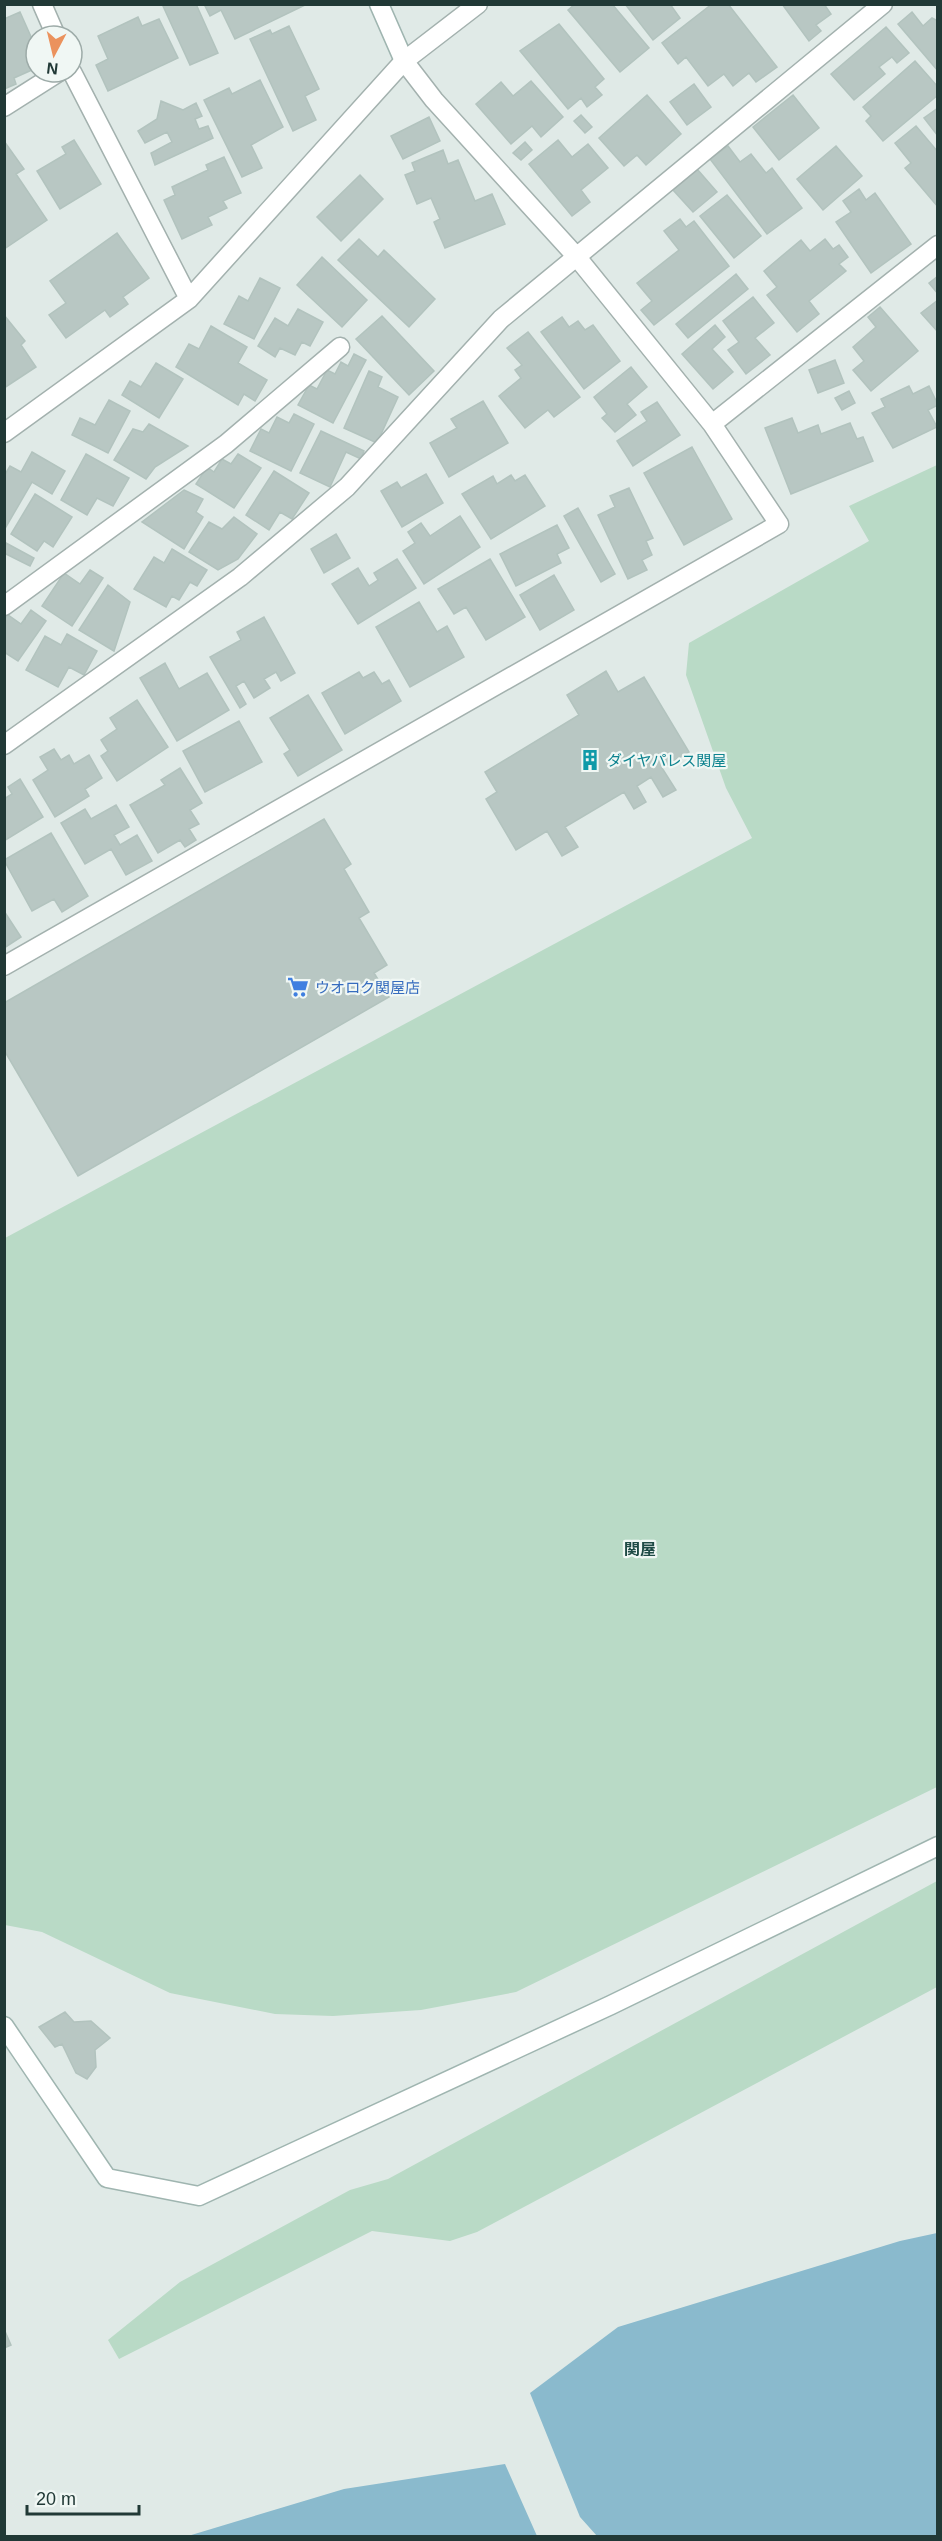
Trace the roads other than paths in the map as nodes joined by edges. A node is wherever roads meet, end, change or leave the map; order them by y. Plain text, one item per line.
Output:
1 (42, 4) edge
2 (378, 4) edge
3 (478, 4) edge
4 (883, 4) edge
5 (51, 24) edge
6 (404, 61) junction
7 (39, 84) edge
8 (78, 84) edge
9 (4, 107) edge
10 (938, 245) edge
11 (576, 256) junction
12 (189, 299) junction
13 (340, 346) dead end
14 (712, 424) junction
15 (4, 433) edge
16 (4, 606) edge
17 (4, 745) edge
18 (4, 966) edge
19 (938, 1846) edge
20 (4, 2026) edge

1 - 5 street
2 - 6 street
3 - 6 street
4 - 11 street
6 - 11 street
6 - 12 street
7 - 9 street
8 - 12 street
10 - 14 street
11 - 14 street
11 - 17 street
12 - 15 street
13 - 16 street
14 - 18 street
19 - 20 street

